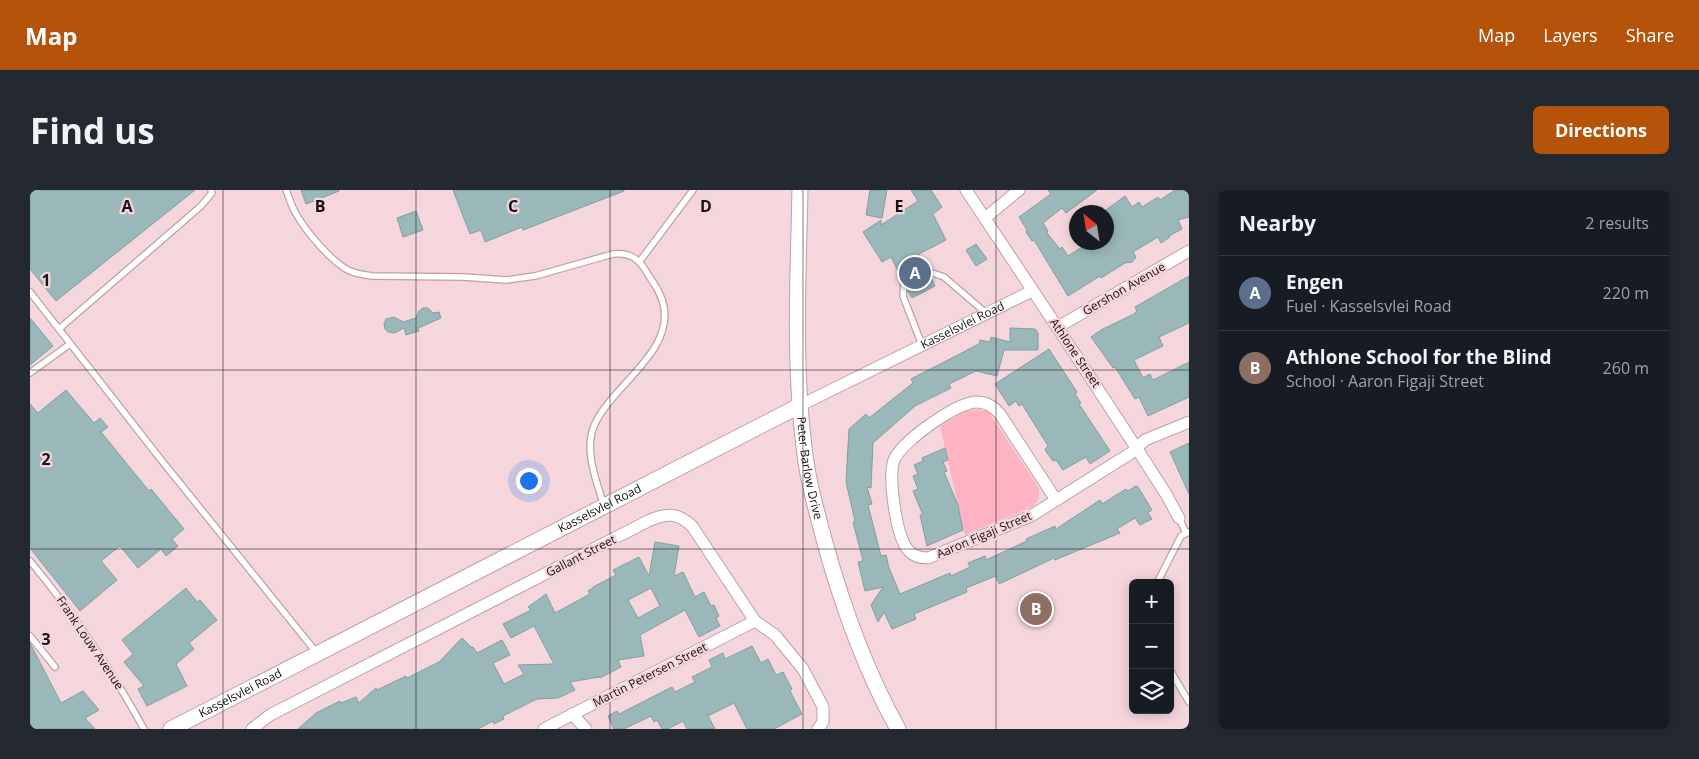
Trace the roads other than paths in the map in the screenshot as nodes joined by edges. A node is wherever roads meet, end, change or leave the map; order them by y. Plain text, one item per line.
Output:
1 (211, 190) edge
2 (286, 190) edge
3 (693, 190) edge
4 (800, 190) edge
5 (966, 190) edge
6 (1019, 190) edge
7 (985, 218) junction
8 (1189, 251) edge
9 (640, 260) junction
10 (927, 271) dead end
11 (904, 283) dead end
12 (1032, 290) junction
13 (30, 292) edge
14 (986, 313) junction
15 (1058, 327) junction
16 (59, 328) junction
17 (70, 344) junction
18 (922, 345) junction
19 (30, 373) edge
20 (801, 406) junction
21 (1189, 422) edge
22 (1137, 448) junction
23 (1056, 500) junction
24 (604, 506) junction
25 (1179, 518) joint
26 (1188, 533) edge
27 (30, 561) edge
28 (1159, 579) edge
29 (755, 621) junction
30 (30, 636) edge
31 (317, 654) junction
32 (55, 667) dead end
33 (1174, 677) edge
34 (1189, 702) edge
35 (572, 714) junction
36 (144, 729) edge
37 (171, 729) edge
38 (252, 729) edge
39 (544, 729) edge
40 (586, 729) edge
41 (818, 729) edge
42 (898, 729) edge

1 - 16 lane
2 - 9 lane
3 - 9 lane
4 - 20 street, Peter Barlow Drive
5 - 7 street, Athlone Street
6 - 7 street
7 - 12 street, Athlone Street
8 - 15 street, Gershon Avenue
9 - 24 lane
10 - 14 lane
11 - 18 lane
12 - 14 street, Kasselsvlei Road
12 - 15 street, Athlone Street
13 - 16 lane
14 - 18 street, Kasselsvlei Road
15 - 22 street, Athlone Street
16 - 17 lane
17 - 19 lane
17 - 31 lane
18 - 20 street, Kasselsvlei Road
20 - 24 street, Kasselsvlei Road
20 - 42 street, Peter Barlow Drive
21 - 22 street, Aaron Figaji Street
22 - 23 street, Aaron Figaji Street
22 - 25 street, Athlone Street
23 - 23 street, Aaron Figaji Street
24 - 31 street, Kasselsvlei Road
25 - 26 lane
26 - 28 lane
27 - 36 lane, Frank Louw Avenue
29 - 35 street, Martin Petersen Street
29 - 38 street, Gallant Street
29 - 41 street, Gallant Street
30 - 32 lane
31 - 37 street, Kasselsvlei Road
33 - 34 lane
35 - 39 street, Martin Petersen Street
35 - 40 street

